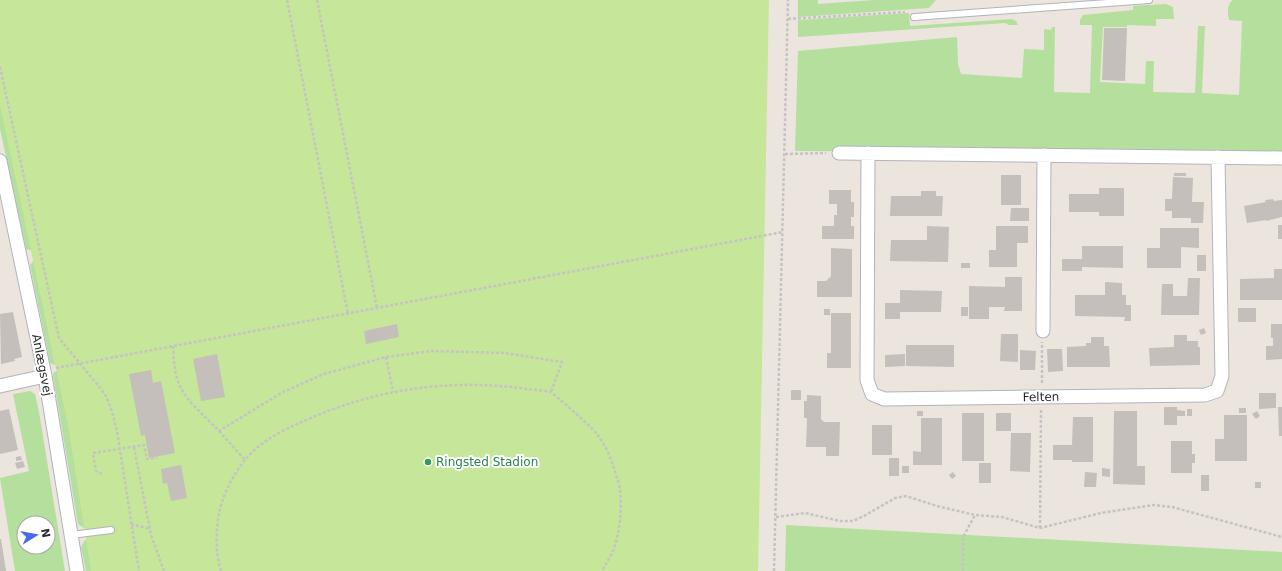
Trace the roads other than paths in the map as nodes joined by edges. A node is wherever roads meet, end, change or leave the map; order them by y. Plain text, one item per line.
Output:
1 (1149, 0) edge
2 (914, 17) road end
3 (839, 153) road end
4 (868, 153) junction
5 (1044, 155) junction
6 (1218, 157) junction
7 (1282, 158) edge
8 (0, 161) edge
9 (3, 193) edge
10 (1043, 331) dead end
11 (45, 373) junction
12 (0, 386) edge
13 (110, 530) dead end
14 (71, 535) junction
15 (77, 571) edge

1 - 2 lane
3 - 4 street
4 - 5 street
4 - 6 street, Felten
5 - 6 street
5 - 10 street
6 - 7 street
8 - 9 street, Anlægsvej
9 - 11 street, Anlægsvej
11 - 12 street
11 - 14 street, Anlægsvej
13 - 14 lane
14 - 15 street, Anlægsvej

